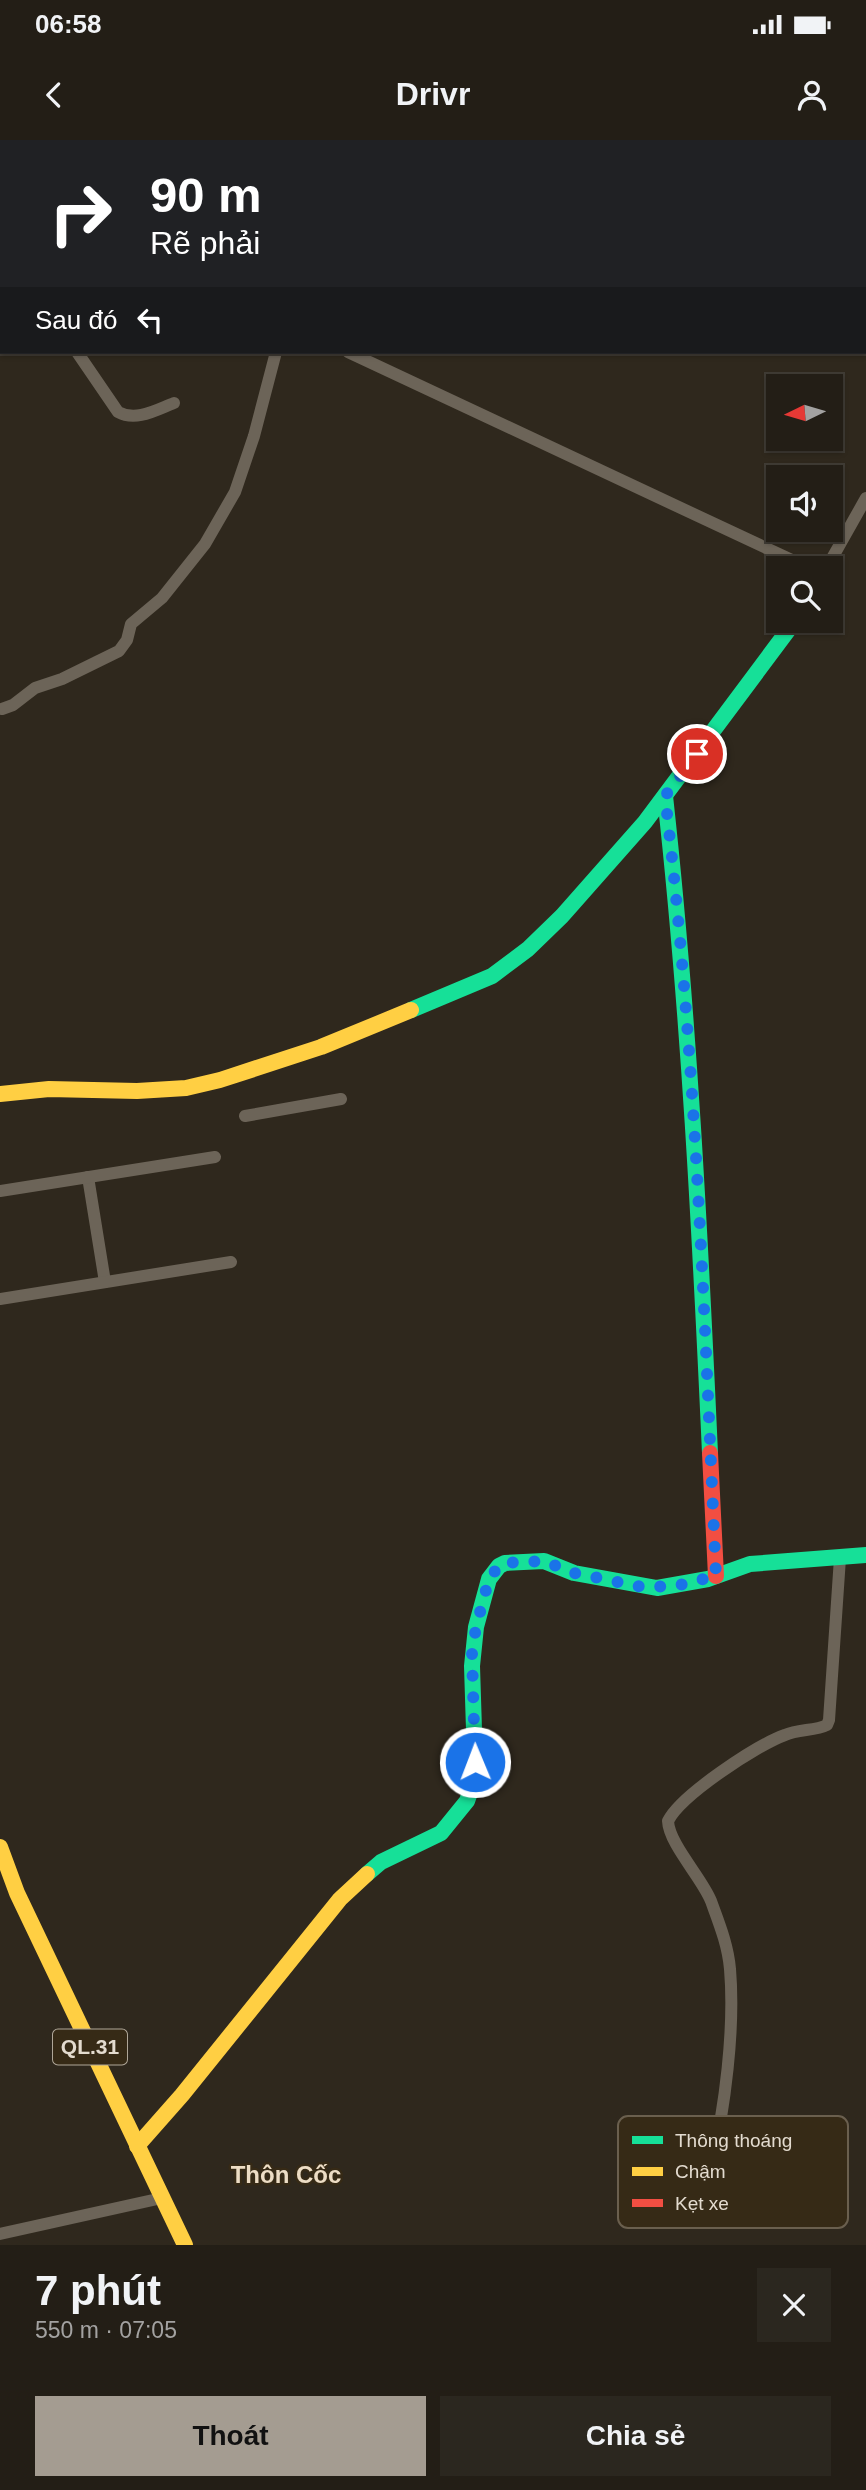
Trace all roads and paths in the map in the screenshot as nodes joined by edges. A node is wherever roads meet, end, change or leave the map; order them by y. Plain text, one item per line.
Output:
1 (78, 354) edge
2 (275, 354) edge
3 (352, 354) edge
4 (174, 403) dead end
5 (866, 498) edge
6 (783, 556) edge
7 (833, 556) edge
8 (785, 633) edge
9 (2, 709) dead end
10 (665, 796) junction
11 (0, 1094) edge
12 (341, 1099) dead end
13 (245, 1116) dead end
14 (215, 1157) dead end
15 (88, 1177) junction
16 (0, 1191) edge
17 (231, 1262) dead end
18 (105, 1282) junction
19 (0, 1299) edge
20 (866, 1555) edge
21 (840, 1558) junction
22 (716, 1576) junction
23 (0, 1847) edge
24 (722, 2116) edge
25 (137, 2146) junction
26 (162, 2198) junction
27 (0, 2234) edge
28 (185, 2245) edge

1 - 4 street
2 - 9 street
3 - 6 street
5 - 7 street
8 - 10 main road
10 - 11 main road
10 - 22 main road
12 - 13 street
14 - 15 street
15 - 16 street
15 - 18 street
17 - 18 street
18 - 19 street
20 - 21 main road
21 - 22 main road
21 - 24 street
22 - 25 main road
23 - 25 main road, QL.31
25 - 26 main road, QL.31
26 - 27 street
26 - 28 main road, QL.31

